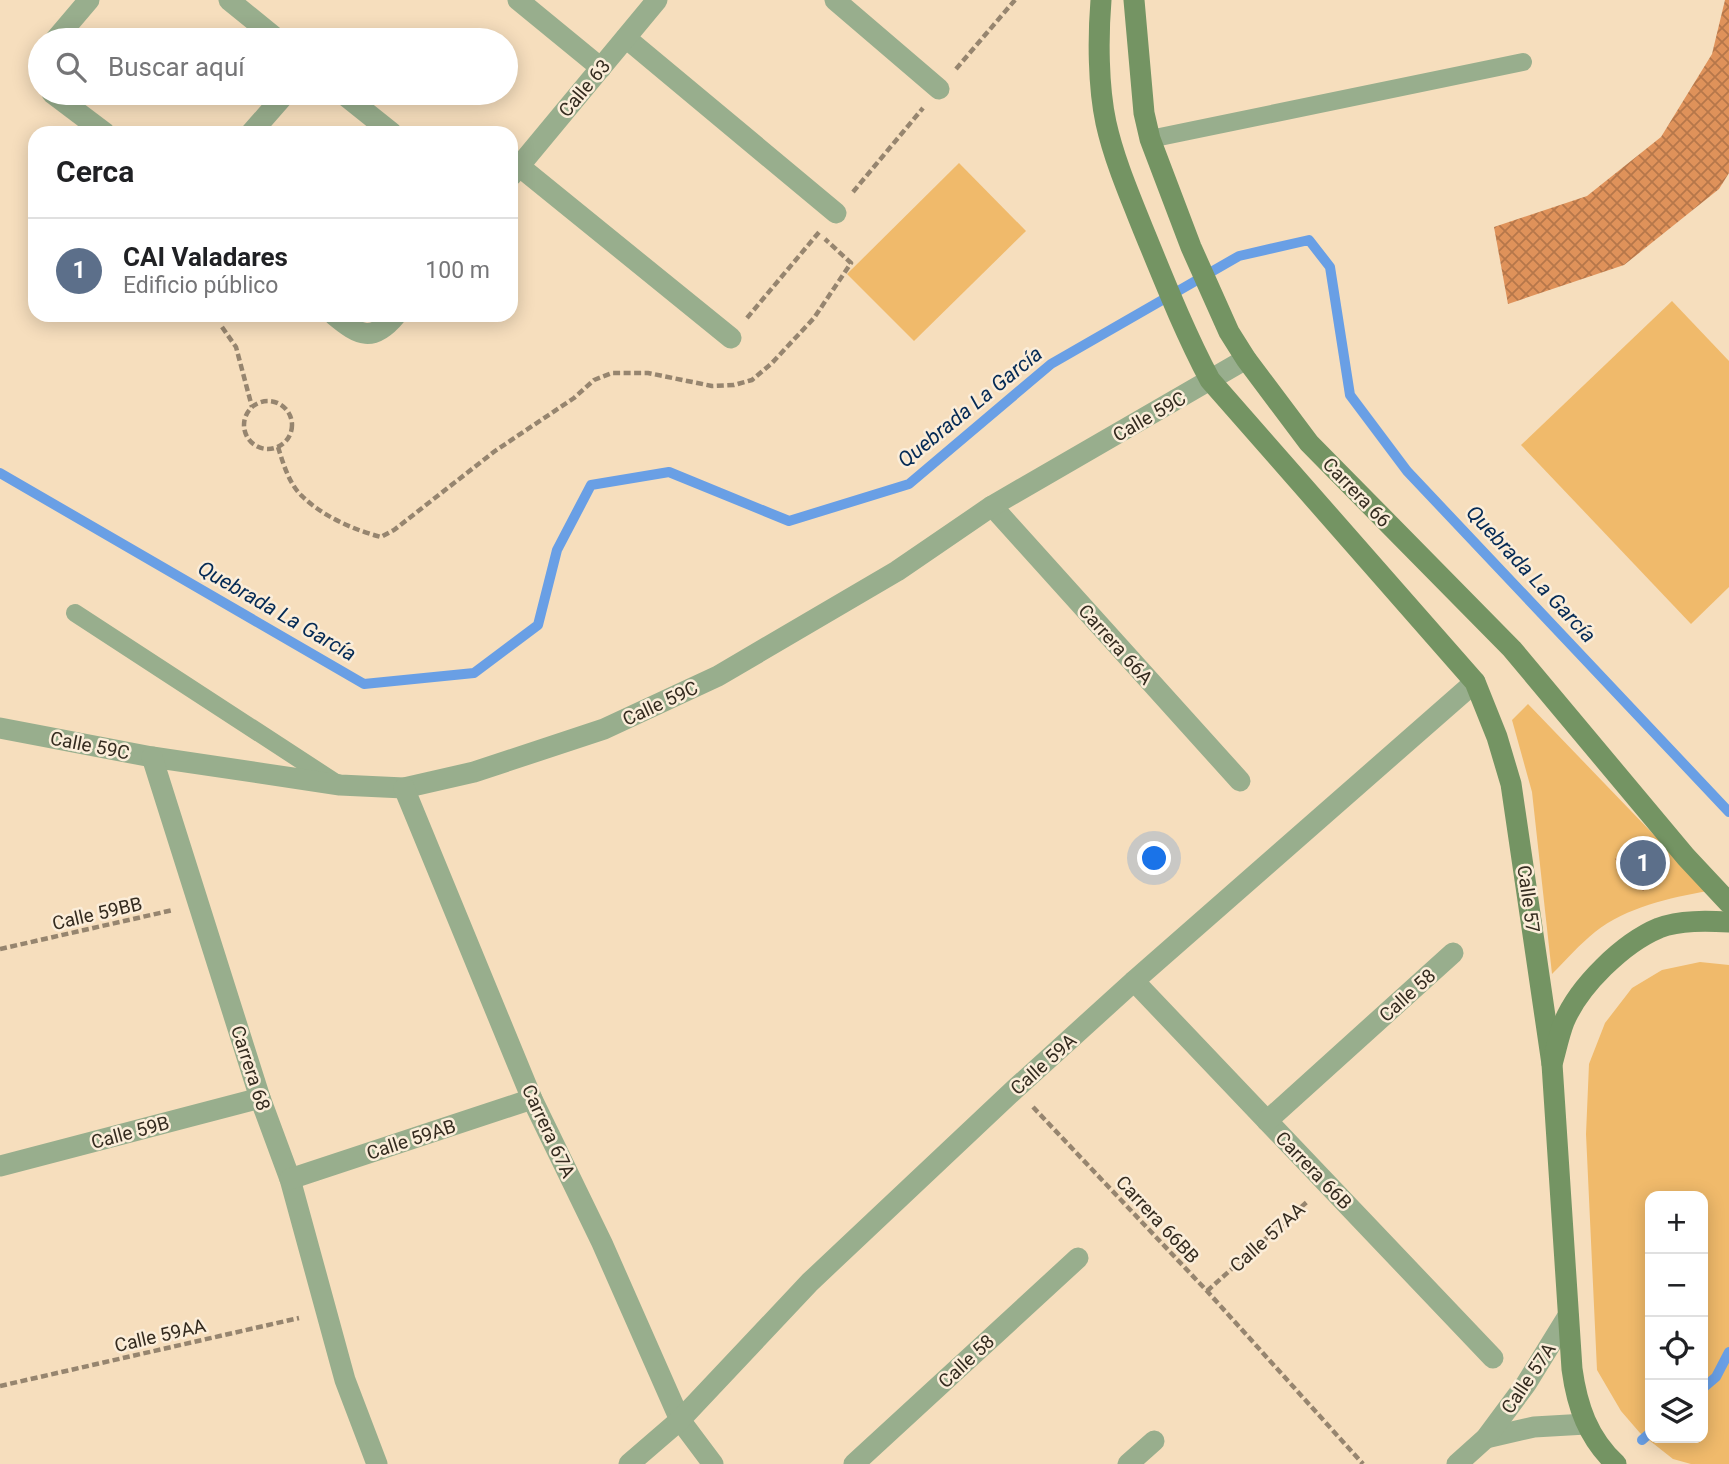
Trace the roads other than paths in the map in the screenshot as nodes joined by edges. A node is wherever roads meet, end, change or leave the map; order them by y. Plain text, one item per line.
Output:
1 (89, 0) edge
2 (229, 0) edge
3 (518, 0) edge
4 (657, 0) edge
5 (835, 0) edge
6 (1101, 0) edge
7 (1134, 0) edge
8 (65, 28) edge
9 (263, 28) edge
10 (626, 38) junction
11 (1523, 62) dead end
12 (601, 68) junction
13 (939, 89) road end
14 (68, 105) edge
15 (276, 105) edge
16 (357, 105) edge
17 (96, 126) edge
18 (257, 126) edge
19 (383, 126) edge
20 (1150, 139) junction
21 (518, 167) edge
22 (518, 173) edge
23 (836, 213) road end
24 (342, 322) edge
25 (390, 322) edge
26 (730, 338) road end
27 (1245, 359) junction
28 (1210, 380) junction
29 (992, 506) junction
30 (75, 613) dead end
31 (1475, 682) junction
32 (0, 728) edge
33 (1497, 737) joint
34 (152, 757) junction
35 (1240, 781) dead end
36 (340, 785) junction
37 (404, 788) junction
38 (1729, 903) edge
39 (1729, 922) edge
40 (1453, 953) dead end
41 (1134, 981) junction
42 (1552, 1064) junction
43 (260, 1098) junction
44 (532, 1099) junction
45 (1267, 1121) junction
46 (0, 1166) edge
47 (290, 1179) junction
48 (1078, 1258) dead end
49 (1568, 1316) junction
50 (1493, 1358) dead end
51 (680, 1420) junction
52 (1586, 1424) junction
53 (1486, 1438) junction
54 (1154, 1441) dead end
55 (377, 1464) edge
56 (629, 1464) edge
57 (713, 1464) edge
58 (854, 1464) edge
59 (1128, 1464) edge
60 (1457, 1464) edge
61 (1616, 1464) edge

1 - 8 street
2 - 9 street
3 - 12 street
4 - 10 street, Calle 63
5 - 13 street
6 - 28 main road, Carrera 66
7 - 20 main road, Carrera 66
10 - 12 street, Calle 63
10 - 23 street
11 - 20 lane
12 - 21 street, Calle 63
14 - 17 street
15 - 18 street
16 - 19 street
20 - 27 main road, Carrera 66
22 - 26 street
24 - 25 street
27 - 28 street, Calle 59C
27 - 38 main road, Carrera 66
28 - 29 street, Calle 59C
28 - 31 main road, Carrera 66
29 - 35 street, Carrera 66A
29 - 37 street, Calle 59C
30 - 36 lane
31 - 33 main road, Carrera 66
31 - 41 street, Calle 59A
32 - 34 street, Calle 59C
33 - 42 main road, Calle 57
34 - 36 street, Calle 59C
34 - 43 street, Carrera 68
36 - 37 street, Calle 59C
37 - 44 street, Carrera 67A
39 - 42 main road
40 - 45 street, Calle 58
41 - 45 street, Carrera 66B
41 - 51 street, Calle 59A
42 - 49 main road, Calle 57
43 - 46 street, Calle 59B
43 - 47 street, Carrera 68
44 - 47 street, Calle 59AB
44 - 51 street, Carrera 67A
45 - 50 street, Carrera 66B
47 - 55 street, Carrera 68
48 - 58 street, Calle 58
49 - 52 main road, Calle 57
49 - 53 street, Calle 57A
51 - 56 street, Calle 59A
51 - 57 street, Carrera 67A
52 - 53 street, Calle 57A
52 - 61 main road, Calle 57
53 - 60 street, Calle 57A
54 - 59 street

